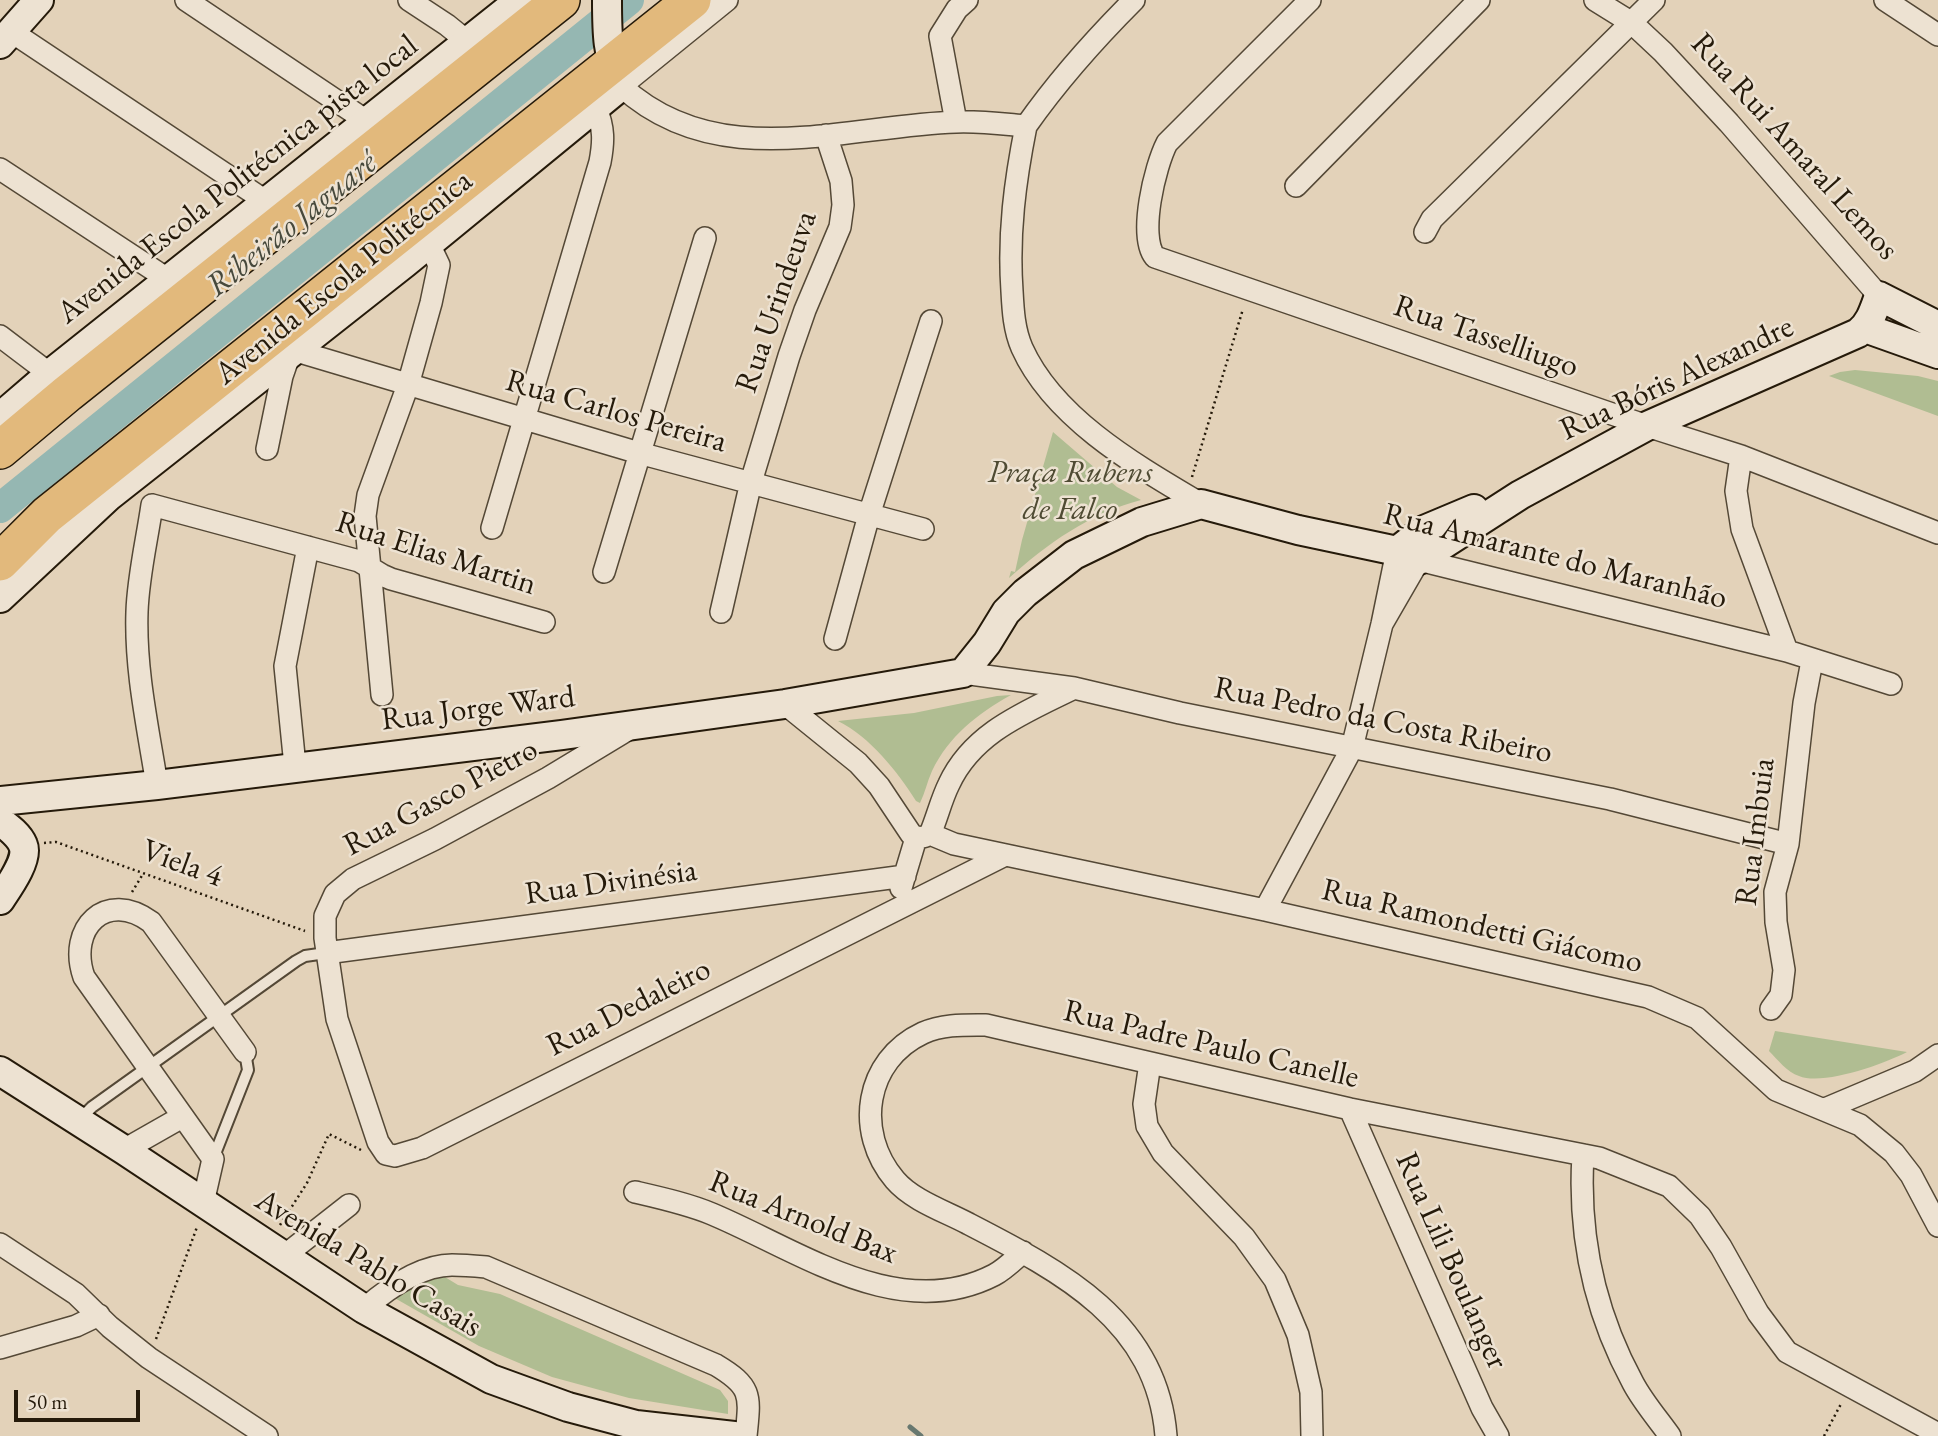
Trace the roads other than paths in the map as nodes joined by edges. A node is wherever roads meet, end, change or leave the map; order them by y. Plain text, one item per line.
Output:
1 (39, 0) edge
2 (186, 0) edge
3 (409, 0) edge
4 (520, 0) edge
5 (561, 0) edge
6 (607, 0) edge
7 (692, 0) edge
8 (727, 0) edge
9 (967, 0) edge
10 (1135, 0) edge
11 (1310, 0) edge
12 (1479, 0) edge
13 (1595, 0) edge
14 (1654, 0) edge
15 (1885, 0) edge
16 (1632, 23) junction
17 (1938, 35) edge
18 (6, 38) edge
19 (468, 42) junction
20 (614, 67) junction
21 (596, 108) junction
22 (368, 122) junction
23 (956, 122) junction
24 (1026, 126) junction
25 (826, 135) junction
26 (0, 169) edge
27 (1296, 186) dead end
28 (267, 202) junction
29 (1425, 232) dead end
30 (705, 238) dead end
31 (428, 242) junction
32 (169, 280) junction
33 (1879, 296) junction
34 (931, 321) dead end
35 (1938, 326) edge
36 (1865, 328) junction
37 (0, 336) edge
38 (291, 351) junction
39 (1937, 351) edge
40 (50, 374) junction
41 (408, 384) junction
42 (0, 417) edge
43 (525, 419) junction
44 (1647, 426) junction
45 (267, 449) dead end
46 (0, 450) edge
47 (639, 453) junction
48 (1741, 456) junction
49 (139, 475) junction
50 (751, 482) junction
51 (1201, 504) junction
52 (152, 505) junction
53 (869, 515) junction
54 (492, 528) dead end
55 (923, 529) dead end
56 (1938, 533) edge
57 (308, 547) junction
58 (1408, 556) junction
59 (0, 562) edge
60 (369, 566) junction
61 (604, 572) dead end
62 (0, 598) edge
63 (721, 612) dead end
64 (544, 622) dead end
65 (835, 639) dead end
66 (1787, 651) junction
67 (1812, 661) junction
68 (963, 673) junction
69 (1891, 684) dead end
70 (1074, 688) junction
71 (383, 695) dead end
72 (785, 704) junction
73 (639, 723) junction
74 (1352, 748) junction
75 (295, 766) junction
76 (157, 785) junction
77 (0, 801) edge
78 (0, 821) edge
79 (923, 836) junction
80 (1788, 844) junction
81 (1005, 855) junction
82 (905, 876) junction
83 (0, 900) edge
84 (1265, 910) junction
85 (890, 912) junction
86 (326, 945) junction
87 (1771, 1009) dead end
88 (221, 1016) junction
89 (245, 1052) joint
90 (1938, 1057) edge
91 (1150, 1063) junction
92 (147, 1069) junction
93 (0, 1071) edge
94 (1350, 1109) junction
95 (1825, 1109) junction
96 (182, 1117) junction
97 (78, 1121) junction
98 (124, 1150) junction
99 (1583, 1155) junction
100 (395, 1157) joint
101 (213, 1159) junction
102 (635, 1192) dead end
103 (202, 1203) junction
104 (349, 1205) dead end
105 (1938, 1226) edge
106 (0, 1244) edge
107 (273, 1249) junction
108 (1023, 1252) junction
109 (364, 1309) junction
110 (99, 1315) junction
111 (0, 1348) edge
112 (1938, 1434) edge
113 (267, 1436) edge
114 (734, 1436) edge
115 (746, 1436) edge
116 (1166, 1436) edge
117 (1312, 1436) edge
118 (1498, 1436) edge
119 (1670, 1436) edge

1 - 18 street
2 - 22 street
3 - 19 street
4 - 19 street, Avenida Escola Politécnica pista local
5 - 46 highway
6 - 20 street
7 - 20 highway, Avenida Escola Politécnica
8 - 20 street
9 - 23 street
10 - 24 street
11 - 44 street, Rua Tasselliugo
12 - 27 street
13 - 16 street, Rua Rui Amaral Lemos
14 - 16 street
15 - 17 street
16 - 29 street
16 - 33 street, Rua Rui Amaral Lemos
18 - 28 street
19 - 22 street, Avenida Escola Politécnica pista local
20 - 21 street, Avenida Escola Politécnica
20 - 25 street
20 - 59 highway, Avenida Escola Politécnica
21 - 31 street, Avenida Escola Politécnica
21 - 43 street
22 - 28 street, Avenida Escola Politécnica pista local
23 - 24 street
23 - 25 street
24 - 51 street
25 - 50 street, Rua Urindeuva
26 - 32 street
28 - 32 street, Avenida Escola Politécnica pista local
30 - 47 street
31 - 38 street, Avenida Escola Politécnica
31 - 41 street
32 - 40 street, Avenida Escola Politécnica pista local
33 - 35 street
33 - 36 street, Rua Rui Amaral Lemos
34 - 53 street
36 - 39 street
36 - 44 street, Rua Bóris Alexandre
37 - 40 street
38 - 41 street, Rua Carlos Pereira
38 - 45 street
38 - 49 street, Avenida Escola Politécnica
40 - 42 street, Avenida Escola Politécnica pista local
41 - 43 street, Rua Carlos Pereira
41 - 60 street
43 - 47 street, Rua Carlos Pereira
43 - 54 street
44 - 48 street, Rua Tasselliugo
44 - 58 street, Rua Bóris Alexandre
47 - 50 street, Rua Carlos Pereira
47 - 61 street
48 - 56 street, Rua Tasselliugo
48 - 66 street
49 - 52 street
49 - 62 street, Avenida Escola Politécnica
50 - 53 street, Rua Carlos Pereira
50 - 63 street, Rua Urindeuva
51 - 58 street, Rua Amarante do Maranhão
51 - 68 street
52 - 57 street, Rua Elias Martin
52 - 76 street
53 - 55 street, Rua Carlos Pereira
53 - 65 street
57 - 60 street, Rua Elias Martin
57 - 75 street
58 - 66 street, Rua Amarante do Maranhão
58 - 74 street
60 - 64 street, Rua Elias Martin
60 - 71 street
66 - 67 street, Rua Amarante do Maranhão
67 - 69 street, Rua Amarante do Maranhão
67 - 80 street, Rua Imbuia
68 - 70 street, Rua Pedro da Costa Ribeiro
68 - 72 street, Rua Jorge Ward
70 - 74 street, Rua Pedro da Costa Ribeiro
70 - 79 street
72 - 73 street, Rua Jorge Ward
72 - 79 street
73 - 75 street, Rua Jorge Ward
73 - 86 street, Rua Gasco Pietro
74 - 80 street, Rua Pedro da Costa Ribeiro
74 - 84 street
75 - 76 street, Rua Jorge Ward
76 - 77 street, Rua Jorge Ward
78 - 83 street
79 - 81 street, Rua Ramondetti Giácomo
79 - 82 street
80 - 87 street, Rua Imbuia
81 - 84 street, Rua Ramondetti Giácomo
81 - 85 street, Rua Dedaleiro
82 - 85 street
82 - 86 street, Rua Divinésia
84 - 95 street, Rua Ramondetti Giácomo
85 - 100 street, Rua Dedaleiro
86 - 88 lane
86 - 100 street, Rua Gasco Pietro
88 - 89 street
88 - 92 lane
88 - 92 street
89 - 101 lane
90 - 95 street
91 - 94 street, Rua Padre Paulo Canelle
91 - 108 street, Rua Padre Paulo Canelle
91 - 117 street
92 - 96 street
92 - 97 lane
93 - 97 street, Avenida Pablo Casais
94 - 99 street, Rua Padre Paulo Canelle
94 - 118 street, Rua Lili Boulanger
95 - 105 street, Rua Ramondetti Giácomo
96 - 98 street
96 - 101 street
97 - 98 street, Avenida Pablo Casais
98 - 103 street, Avenida Pablo Casais
99 - 112 street, Rua Padre Paulo Canelle
99 - 119 street
101 - 103 street
102 - 108 street, Rua Arnold Bax
103 - 107 street, Avenida Pablo Casais
104 - 107 street
106 - 110 street
107 - 109 street, Avenida Pablo Casais
108 - 116 street, Rua Padre Paulo Canelle
109 - 114 street, Avenida Pablo Casais
109 - 115 street
110 - 111 street
110 - 113 street

